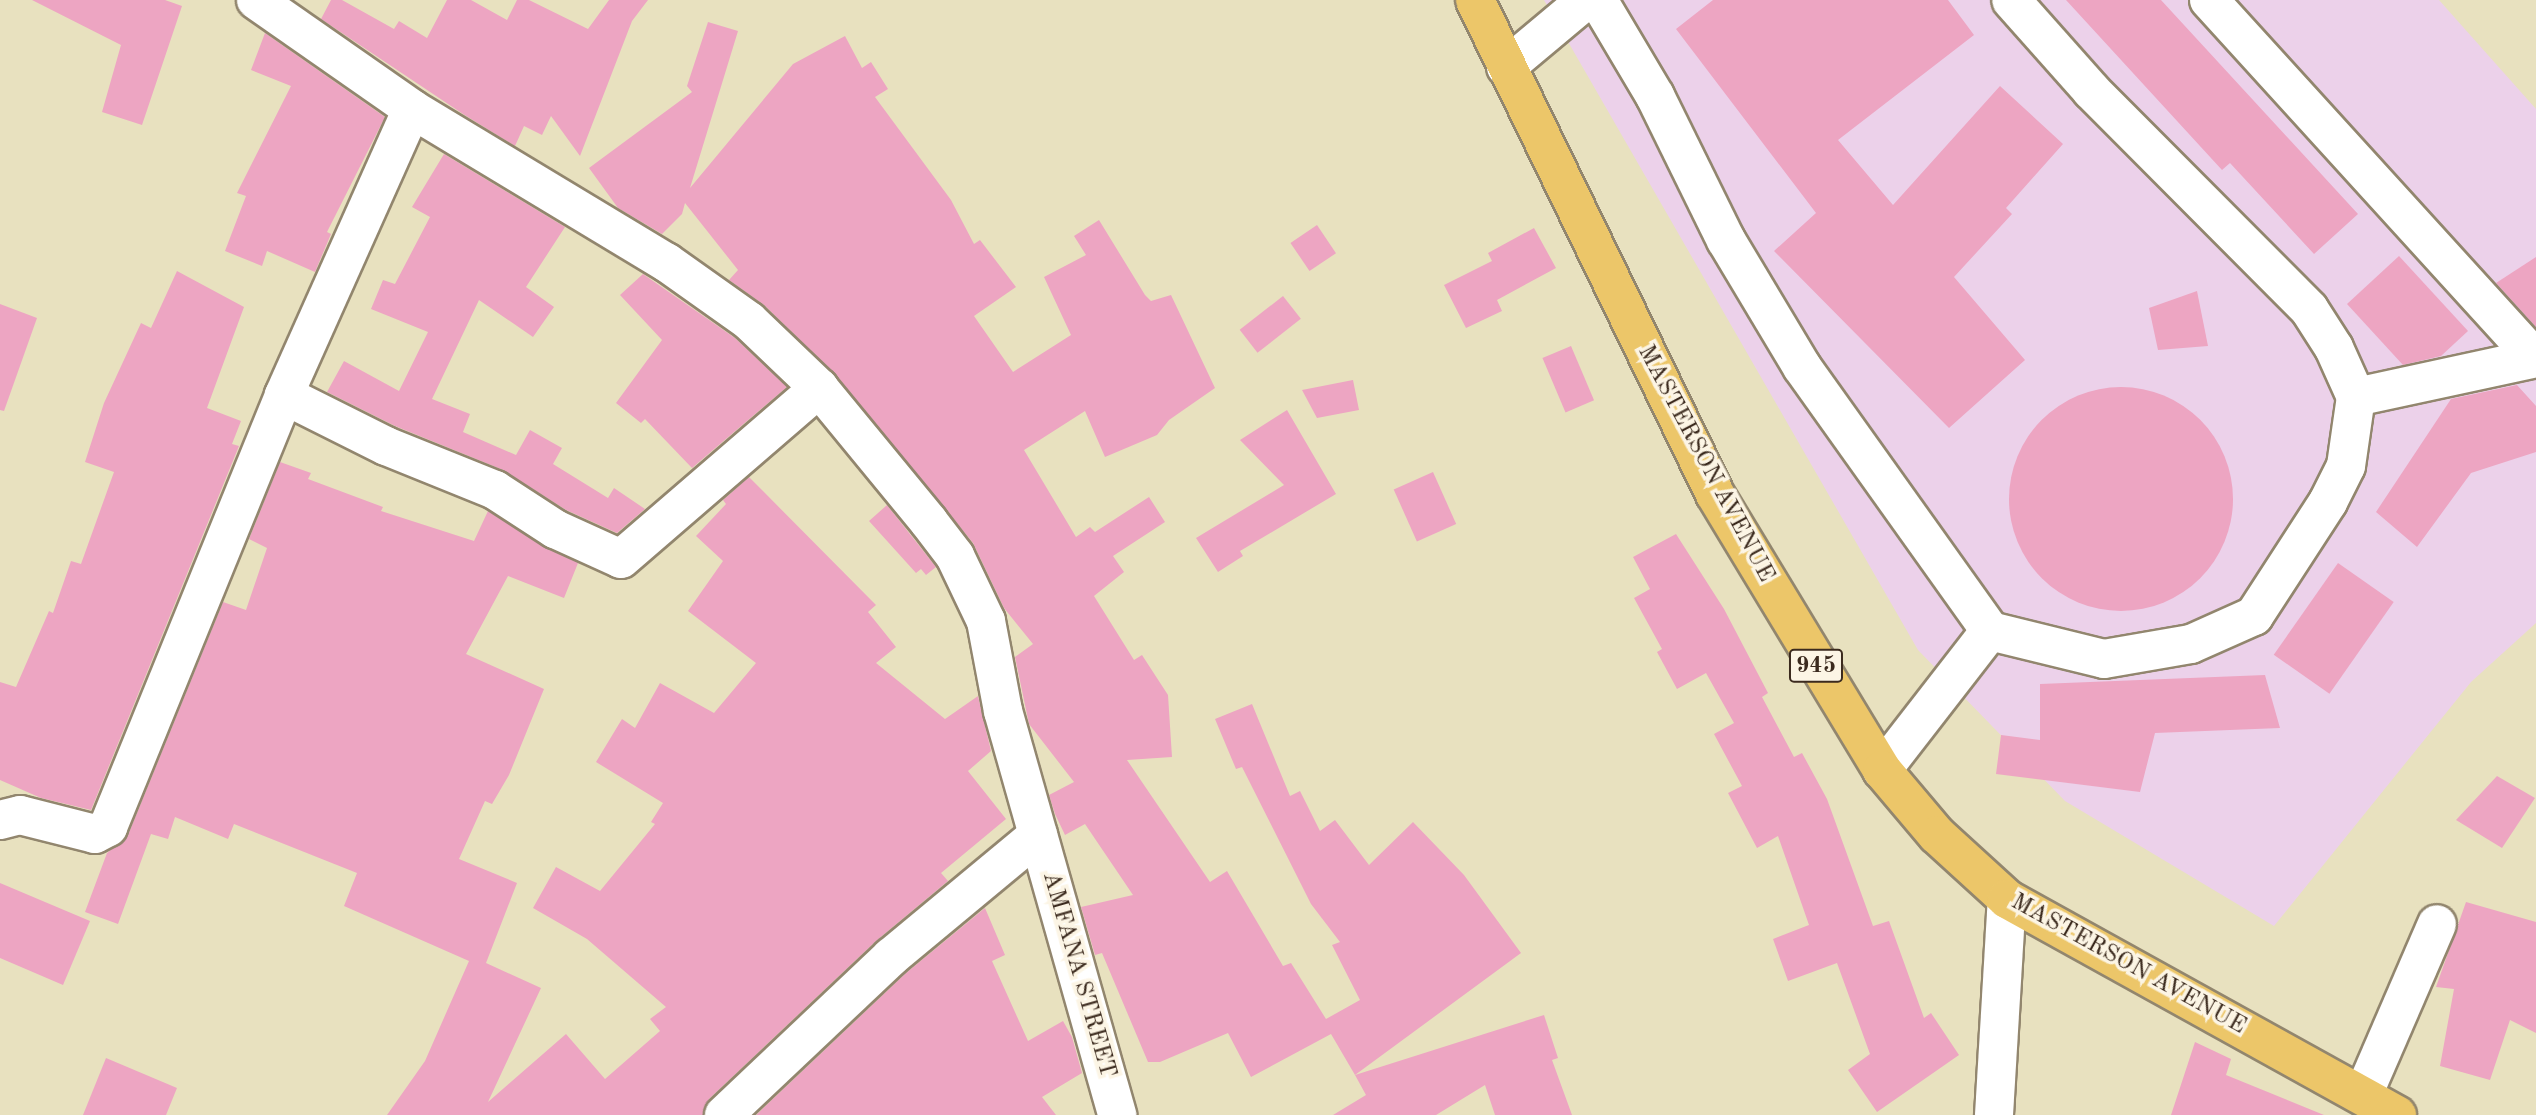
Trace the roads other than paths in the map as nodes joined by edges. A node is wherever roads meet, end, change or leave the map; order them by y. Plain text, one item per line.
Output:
1 (256, 0) edge
2 (1475, 0) edge
3 (1586, 0) edge
4 (1598, 0) edge
5 (2011, 0) edge
6 (2209, 0) edge
7 (1506, 66) junction
8 (412, 109) junction
9 (2535, 358) edge
10 (819, 388) junction
11 (284, 395) junction
12 (2356, 397) junction
13 (1990, 631) junction
14 (1882, 770) junction
15 (0, 820) edge
16 (1038, 835) junction
17 (2007, 899) junction
18 (2437, 924) dead end
19 (2363, 1095) junction
20 (724, 1115) edge
21 (1117, 1115) edge
22 (1994, 1115) edge
23 (2397, 1115) edge

1 - 8 street, AMFANA STREET
2 - 7 main road, MASTERSON AVENUE / 945
3 - 7 street
4 - 13 street
5 - 12 street
6 - 9 street
7 - 14 main road, MASTERSON AVENUE / 945
8 - 10 street, AMFANA STREET
8 - 11 street
9 - 12 street
10 - 11 street
10 - 16 street, AMFANA STREET
11 - 15 street
12 - 13 street
13 - 14 street
14 - 17 main road, MASTERSON AVENUE / 945
16 - 20 street
16 - 21 street, AMFANA STREET
17 - 19 main road, MASTERSON AVENUE / 945
17 - 22 street
18 - 19 street
19 - 23 main road, MASTERSON AVENUE / 945

